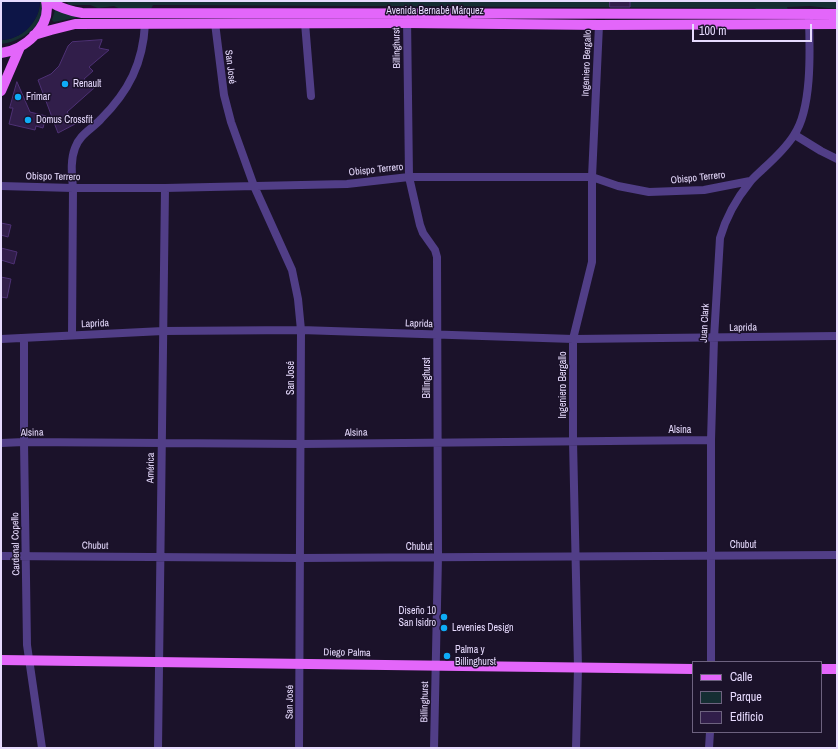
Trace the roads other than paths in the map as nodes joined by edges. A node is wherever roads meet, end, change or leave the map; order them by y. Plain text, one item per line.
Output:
1 (48, 1) edge
2 (809, 14) junction
3 (837, 14) edge
4 (407, 18) junction
5 (214, 23) junction
6 (304, 23) junction
7 (145, 24) junction
8 (810, 24) junction
9 (837, 24) edge
10 (599, 25) junction
11 (34, 35) junction
12 (20, 47) junction
13 (1, 53) edge
14 (1, 91) edge
15 (311, 96) dead end
16 (795, 135) junction
17 (837, 159) edge
18 (409, 177) junction
19 (592, 177) junction
20 (750, 181) junction
21 (1, 186) edge
22 (254, 186) junction
23 (73, 188) junction
24 (165, 188) junction
25 (301, 330) junction
26 (163, 331) junction
27 (72, 335) junction
28 (437, 335) junction
29 (837, 336) edge
30 (1, 338) edge
31 (24, 338) junction
32 (714, 338) junction
33 (574, 339) junction
34 (711, 440) junction
35 (573, 441) junction
36 (24, 442) junction
37 (162, 442) junction
38 (437, 442) junction
39 (1, 444) edge
40 (300, 444) junction
41 (26, 555) junction
42 (711, 555) junction
43 (837, 555) edge
44 (1, 556) edge
45 (576, 556) junction
46 (160, 557) junction
47 (438, 557) junction
48 (300, 558) junction
49 (1, 660) edge
50 (29, 660) junction
51 (711, 661) edge
52 (159, 662) junction
53 (300, 664) junction
54 (436, 666) junction
55 (578, 668) junction
56 (692, 669) edge
57 (822, 669) edge
58 (837, 669) edge
59 (710, 733) edge
60 (42, 748) edge
61 (158, 748) edge
62 (299, 748) edge
63 (434, 748) edge
64 (576, 748) edge
65 (709, 748) edge

1 - 4 main road, Avenida Bernabé Márquez
1 - 11 main road
2 - 3 main road, Avenida Bernabé Márquez
2 - 4 main road, Avenida Bernabé Márquez
2 - 8 street, Juan Clark
4 - 6 main road, Avenida Bernabé Márquez
4 - 10 main road, Avenida Bernabé Márquez
4 - 18 street, Billinghurst
5 - 6 main road, Avenida Bernabé Márquez
5 - 7 main road, Avenida Bernabé Márquez
5 - 22 street, San José
6 - 15 street
7 - 11 main road, Avenida Bernabé Márquez
7 - 23 street
8 - 9 main road, Avenida Bernabé Márquez
8 - 10 main road, Avenida Bernabé Márquez
8 - 16 street, Juan Clark
10 - 19 street, Ingeniero Bergallo
11 - 12 main road
12 - 13 main road
12 - 14 main road
16 - 17 street
16 - 20 street, Juan Clark
18 - 19 street, Obispo Terrero
18 - 22 street, Obispo Terrero
18 - 28 street, Billinghurst
19 - 20 street, Obispo Terrero
19 - 33 street, Ingeniero Bergallo
20 - 32 street, Juan Clark
21 - 23 street, Obispo Terrero
22 - 24 street, Obispo Terrero
22 - 25 street, San José
23 - 24 street, Obispo Terrero
23 - 27 street
24 - 26 street, América
25 - 26 street, Laprida
25 - 28 street, Laprida
25 - 40 street, San José
26 - 27 street, Laprida
26 - 37 street, América
27 - 31 street, Laprida
28 - 33 street, Laprida
28 - 38 street, Billinghurst
29 - 32 street, Laprida
30 - 31 street, Laprida
31 - 36 street, Cardenal Copello
32 - 33 street, Laprida
32 - 34 street, Juan Clark
33 - 35 street, Ingeniero Bergallo
34 - 35 street, Alsina
34 - 42 street, Juan Clark
35 - 38 street, Alsina
35 - 45 street, Ingeniero Bergallo
36 - 37 street, Alsina
36 - 39 street, Alsina
36 - 41 street, Cardenal Copello
37 - 40 street, Alsina
37 - 46 street, América
38 - 40 street, Alsina
38 - 47 street, Billinghurst
40 - 48 street, San José
41 - 44 street, Chubut
41 - 46 street, Chubut
41 - 50 street, Cardenal Copello
42 - 43 street, Chubut
42 - 45 street, Chubut
42 - 51 street, Juan Clark
45 - 47 street, Chubut
45 - 55 street, Ingeniero Bergallo
46 - 48 street, Chubut
46 - 52 street, América
47 - 48 street, Chubut
47 - 54 street, Billinghurst
48 - 53 street, San José
49 - 50 main road, Diego Palma
50 - 52 main road, Diego Palma
50 - 60 street, Cardenal Copello
52 - 53 main road, Diego Palma
52 - 61 street, América
53 - 54 main road, Diego Palma
53 - 62 street, San José
54 - 55 main road, Diego Palma
54 - 63 street, Billinghurst
55 - 56 main road, Diego Palma
55 - 64 street, Ingeniero Bergallo
57 - 58 main road
59 - 65 street

